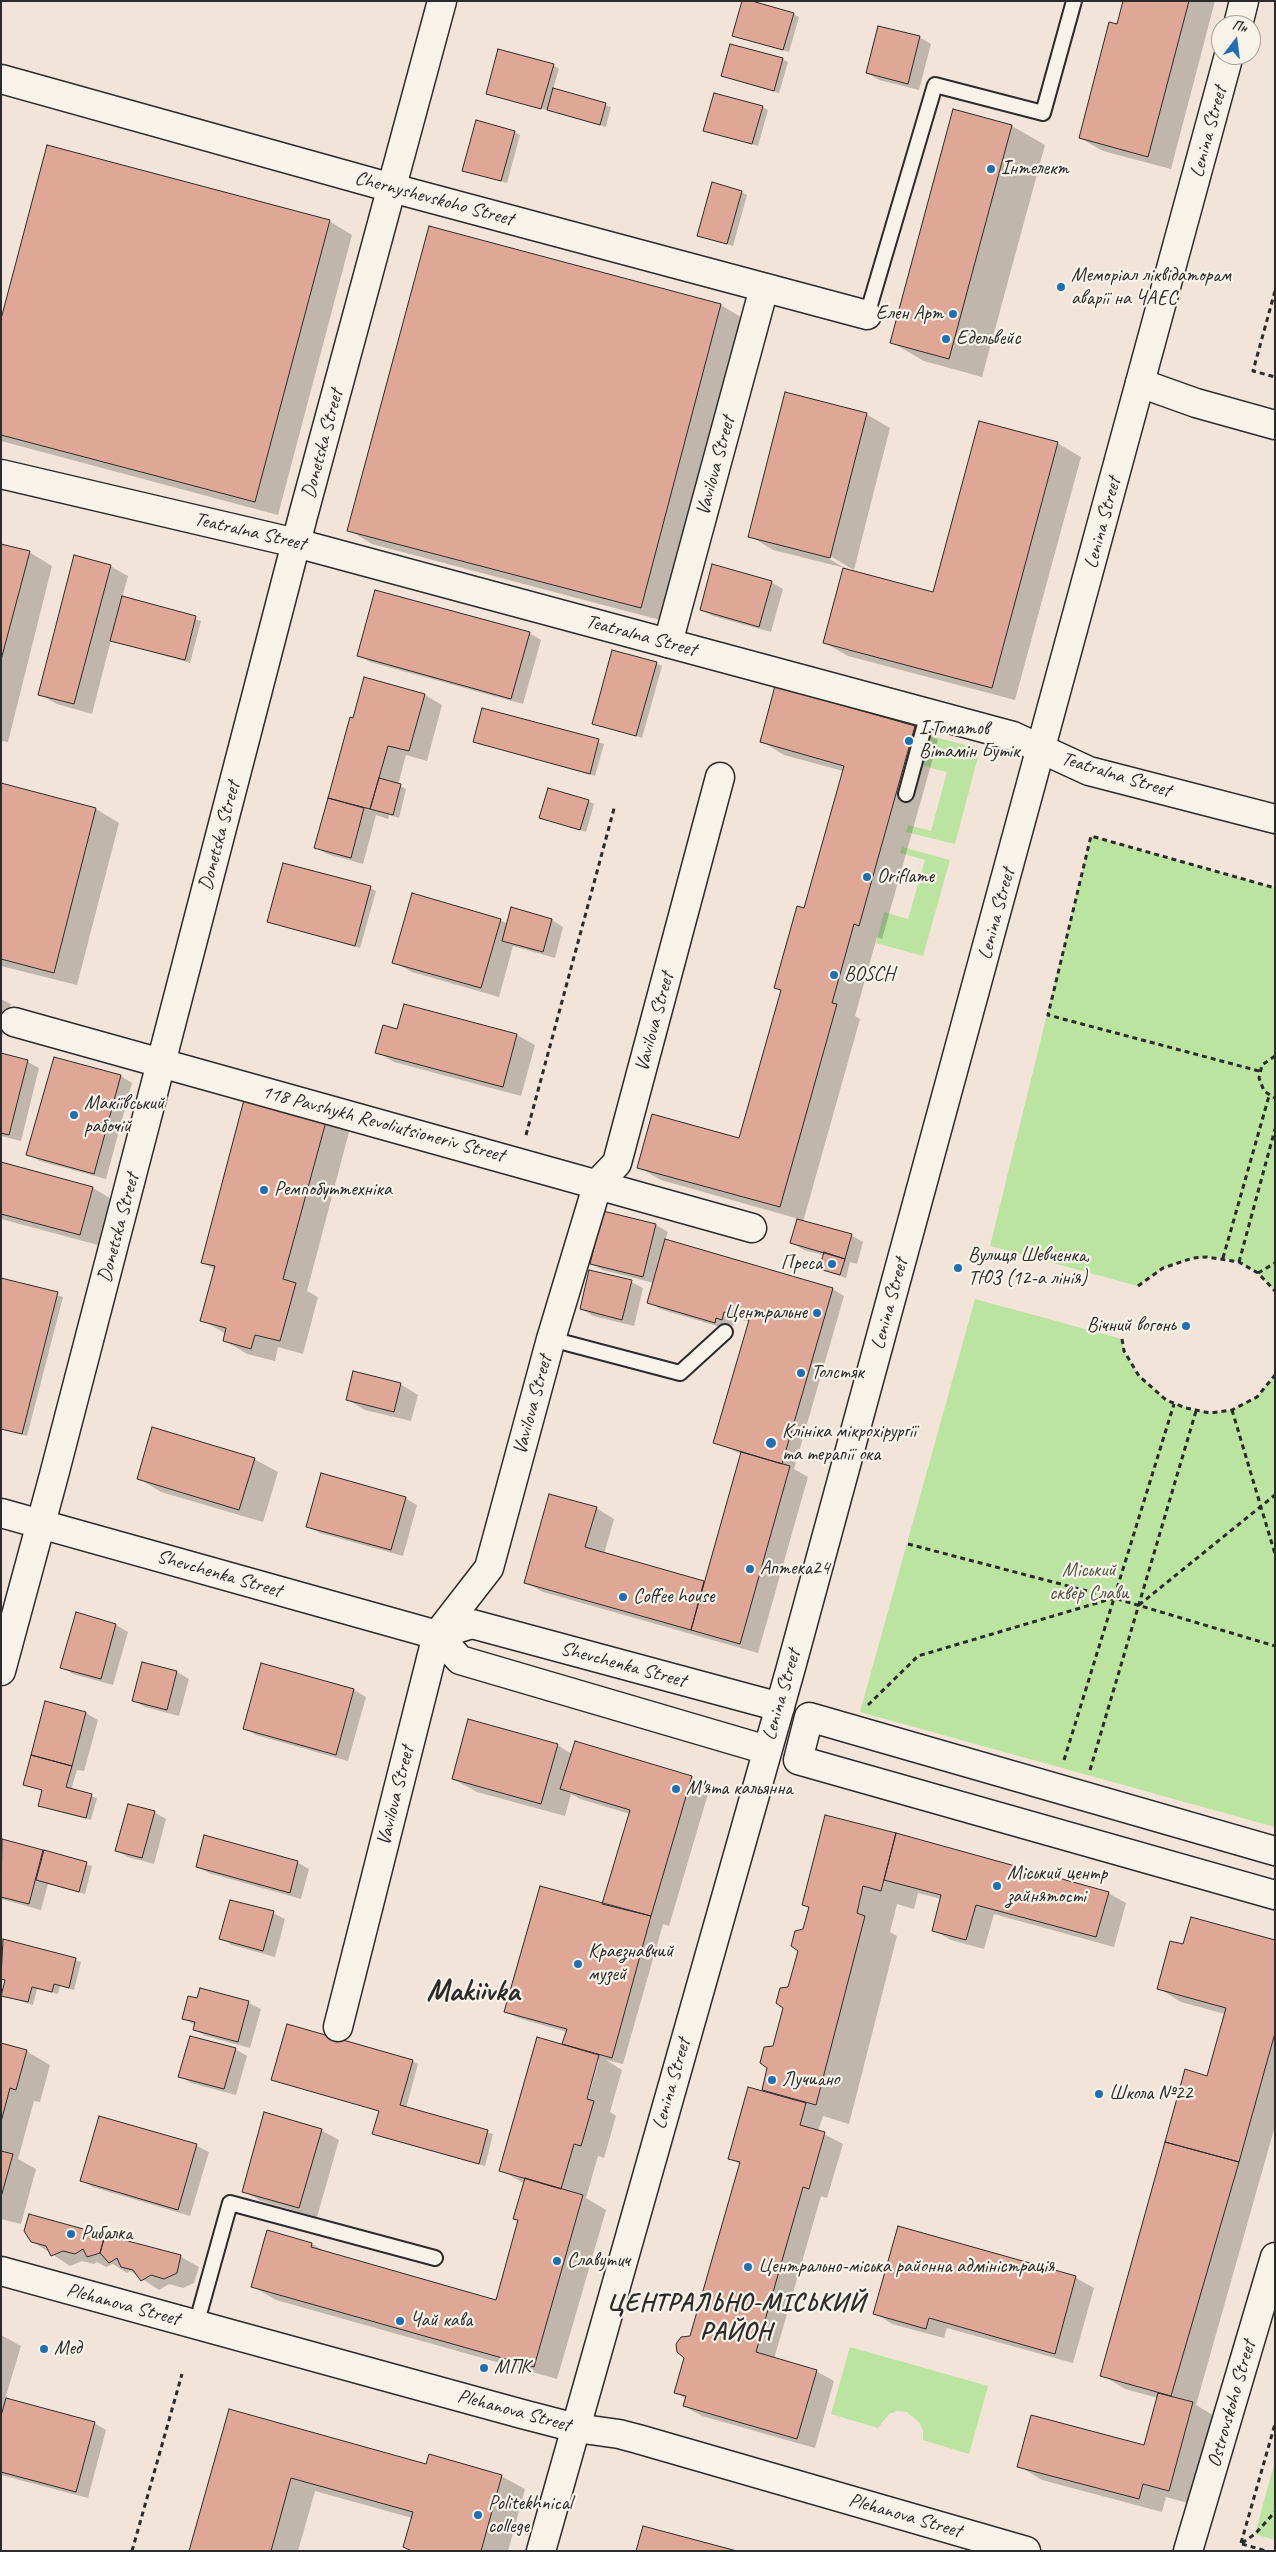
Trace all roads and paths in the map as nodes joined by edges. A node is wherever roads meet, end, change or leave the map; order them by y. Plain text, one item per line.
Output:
1 (442, 1) edge
2 (1074, 1) edge
3 (1244, 1) edge
4 (1240, 15) edge
5 (1226, 65) edge
6 (1, 79) edge
7 (392, 188) junction
8 (764, 288) junction
9 (1275, 291) edge
10 (867, 315) joint
11 (1275, 377) edge
12 (1140, 384) junction
13 (1275, 425) edge
14 (1, 474) edge
15 (296, 543) junction
16 (668, 643) junction
17 (928, 713) junction
18 (1041, 750) junction
19 (720, 777) dead end
20 (906, 794) dead end
21 (615, 805) dead end
22 (1275, 819) edge
23 (1275, 888) edge
24 (14, 1022) dead end
25 (1275, 1056) edge
26 (161, 1063) junction
27 (1259, 1071) junction
28 (1269, 1096) junction
29 (1275, 1098) edge
30 (1275, 1130) edge
31 (519, 1162) junction
32 (598, 1183) junction
33 (752, 1228) dead end
34 (1223, 1258) junction
35 (1239, 1262) junction
36 (1275, 1263) edge
37 (1258, 1273) junction
38 (1138, 1286) dead end
39 (1275, 1291) edge
40 (725, 1332) dead end
41 (551, 1339) junction
42 (1122, 1340) dead end
43 (1275, 1375) edge
44 (1174, 1404) junction
45 (1232, 1410) junction
46 (1196, 1411) junction
47 (1275, 1496) edge
48 (1260, 1506) junction
49 (1, 1513) edge
50 (41, 1524) junction
51 (908, 1544) dead end
52 (1275, 1554) edge
53 (1114, 1598) junction
54 (1138, 1605) junction
55 (437, 1635) junction
56 (1275, 1646) edge
57 (1, 1671) edge
58 (867, 1706) dead end
59 (780, 1707) junction
60 (767, 1750) junction
61 (1062, 1768) dead end
62 (1089, 1775) dead end
63 (1275, 1851) edge
64 (1275, 1895) edge
65 (338, 2026) dead end
66 (1275, 2257) edge
67 (434, 2258) dead end
68 (1, 2271) edge
69 (196, 2325) junction
70 (182, 2374) dead end
71 (1275, 2424) edge
72 (576, 2428) junction
73 (1275, 2512) edge
74 (1241, 2544) junction
75 (132, 2551) edge
76 (541, 2551) edge
77 (1026, 2551) edge
78 (1188, 2551) edge
79 (1266, 2551) edge

1 - 7 street, Donetska Street
2 - 10 lane
3 - 4 street
5 - 12 street, Lenina Street
6 - 7 street, Chernyshevskoho Street
7 - 8 street, Chernyshevskoho Street
7 - 15 street, Donetska Street
8 - 10 street, Chernyshevskoho Street
8 - 16 street, Vavilova Street
9 - 11 path
12 - 13 street
12 - 18 street, Lenina Street
14 - 15 street, Teatralna Street
15 - 16 street, Teatralna Street
15 - 26 street, Donetska Street
16 - 17 street, Teatralna Street
17 - 18 street, Teatralna Street
17 - 20 lane
18 - 22 street, Teatralna Street
18 - 59 street, Lenina Street
19 - 32 street, Vavilova Street
21 - 31 path
23 - 27 path
24 - 26 street, 118 Pavshykh Revoliutsioneriv Street
25 - 27 path
26 - 31 street, 118 Pavshykh Revoliutsioneriv Street
26 - 50 street, Donetska Street
27 - 28 path
28 - 29 path
28 - 34 path
30 - 35 path
31 - 32 street, 118 Pavshykh Revoliutsioneriv Street
32 - 33 street, 118 Pavshykh Revoliutsioneriv Street
32 - 41 street, Vavilova Street
34 - 35 path
34 - 38 path
35 - 37 path
36 - 37 path
37 - 39 path
40 - 41 lane
41 - 55 street, Vavilova Street
42 - 44 path
43 - 45 path
44 - 46 path
44 - 53 path
45 - 46 path
45 - 48 path
46 - 54 path
47 - 48 path
48 - 52 path
48 - 54 path
49 - 50 street, Shevchenka Street
50 - 55 street, Shevchenka Street
50 - 57 street, Donetska Street
51 - 53 path
53 - 54 path
53 - 58 path
53 - 61 path
54 - 56 path
54 - 62 path
55 - 59 street, Shevchenka Street
55 - 60 street, Shevchenka Street
55 - 65 street, Vavilova Street
59 - 60 street, Lenina Street
60 - 72 street, Lenina Street
63 - 64 street
66 - 78 street, Ostrovskoho Street
67 - 69 lane
68 - 69 street, Plehanova Street
69 - 72 street, Plehanova Street
70 - 75 path
71 - 74 path
72 - 76 street, Lenina Street
72 - 77 street, Plehanova Street
73 - 74 path
74 - 79 path

